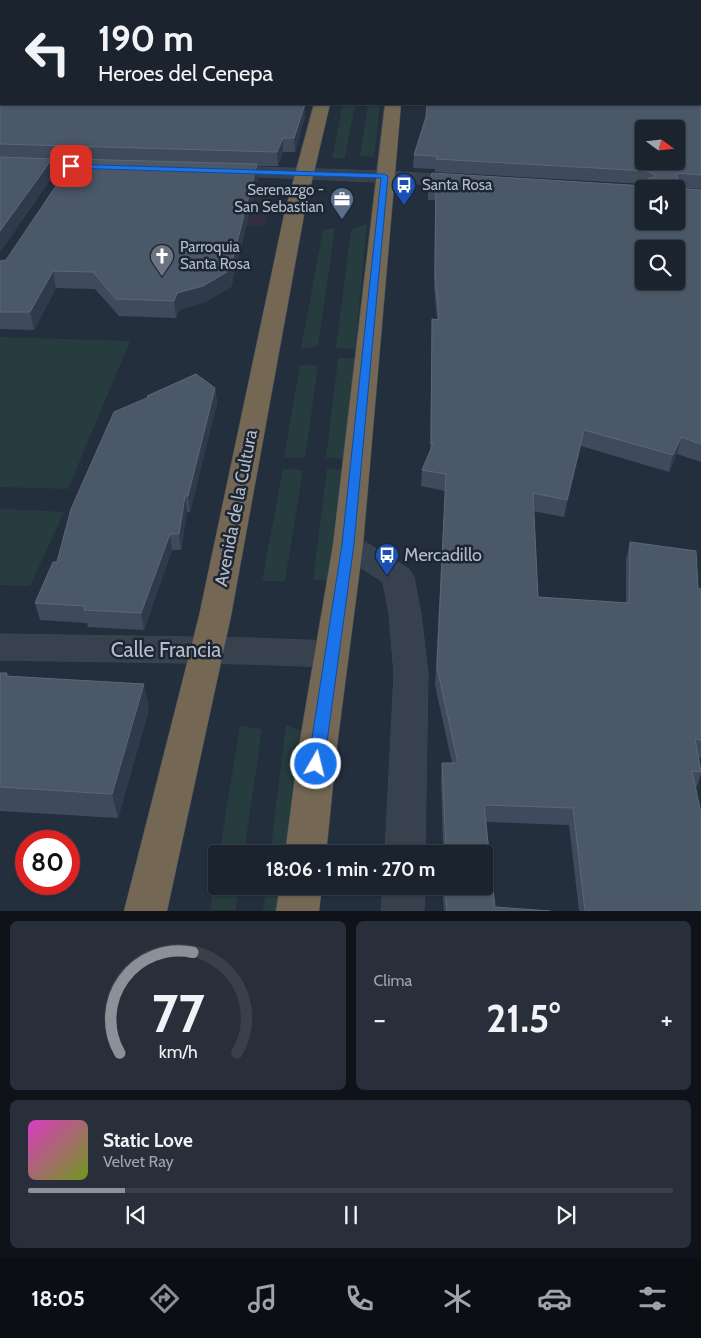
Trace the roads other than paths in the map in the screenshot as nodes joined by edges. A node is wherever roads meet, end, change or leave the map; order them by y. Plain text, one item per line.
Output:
1 (322, 105) edge
2 (393, 105) edge
3 (0, 165) edge
4 (71, 166) junction
5 (120, 168) edge
6 (207, 170) edge
7 (304, 174) junction
8 (384, 176) junction
9 (60, 182) edge
10 (484, 182) edge
11 (348, 544) junction
12 (0, 647) edge
13 (206, 650) junction
14 (332, 654) junction
15 (306, 845) edge
16 (405, 845) edge
17 (299, 895) edge
18 (404, 895) edge
19 (145, 910) edge
20 (298, 910) edge
21 (403, 910) edge

1 - 7 highway, Avenida de la Cultura
2 - 8 highway
3 - 4 street
4 - 5 street
4 - 9 street
6 - 7 street
7 - 8 street
7 - 13 highway, Avenida de la Cultura
8 - 10 street
8 - 11 highway
11 - 14 highway
11 - 16 street
12 - 13 street, Calle Francia
13 - 14 street, Calle Francia
13 - 19 highway, Avenida de la Cultura
14 - 15 highway
17 - 20 highway
18 - 21 street

